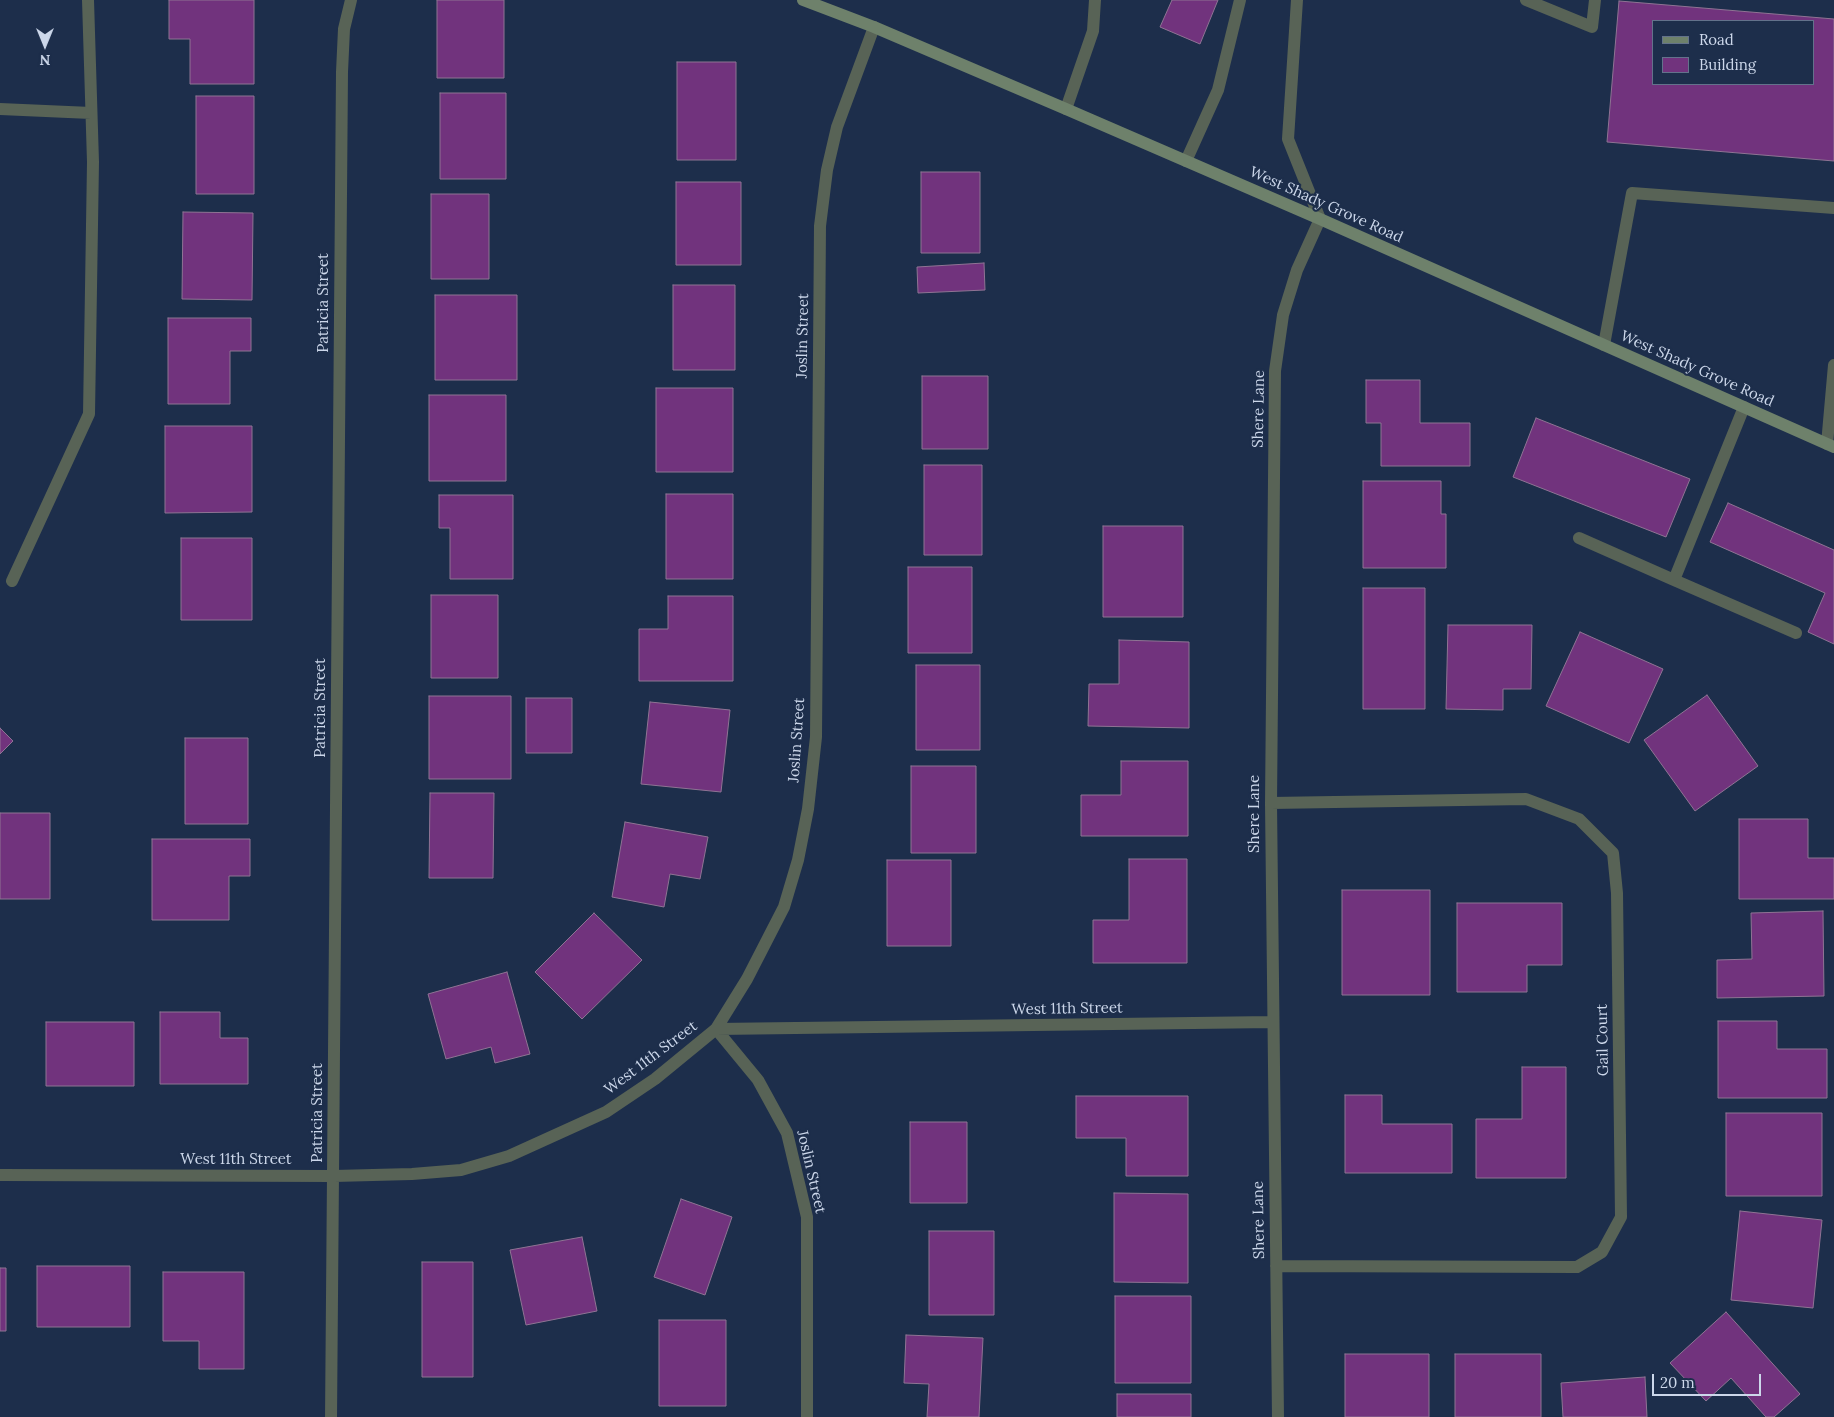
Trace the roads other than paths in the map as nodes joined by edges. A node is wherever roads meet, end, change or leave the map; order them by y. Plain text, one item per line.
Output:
1 (88, 0) edge
2 (350, 0) edge
3 (803, 0) edge
4 (1095, 0) edge
5 (1240, 0) edge
6 (1298, 0) edge
7 (1526, 0) edge
8 (1595, 0) edge
9 (874, 26) junction
10 (0, 109) edge
11 (1066, 109) junction
12 (91, 113) junction
13 (1186, 161) junction
14 (1834, 208) edge
15 (1320, 220) junction
16 (1604, 345) junction
17 (1834, 365) edge
18 (1744, 407) junction
19 (1831, 445) edge
20 (1579, 538) dead end
21 (1674, 580) junction
22 (12, 581) dead end
23 (1796, 633) dead end
24 (1271, 803) junction
25 (1273, 1022) junction
26 (716, 1029) junction
27 (0, 1175) edge
28 (334, 1176) junction
29 (1276, 1266) junction
30 (331, 1417) edge
31 (807, 1417) edge
32 (1278, 1417) edge

1 - 12 street
2 - 28 street, Patricia Street
3 - 9 main road, West Shady Grove Road
4 - 11 street
5 - 13 street
6 - 15 street
7 - 8 street
9 - 11 main road, West Shady Grove Road
9 - 26 street, Joslin Street
10 - 12 street
11 - 13 main road, West Shady Grove Road
12 - 22 street
13 - 15 main road, West Shady Grove Road
14 - 16 street
15 - 16 main road, West Shady Grove Road
15 - 24 street, Shere Lane
16 - 18 main road, West Shady Grove Road
17 - 19 street
18 - 19 main road, West Shady Grove Road
18 - 21 street
20 - 21 street
21 - 23 street
24 - 25 street, Shere Lane
24 - 29 street, Gail Court
25 - 26 street, West 11th Street
25 - 29 street, Shere Lane
26 - 28 street, West 11th Street
26 - 31 street, Joslin Street
27 - 28 street, West 11th Street
28 - 30 street, Patricia Street
29 - 32 street, Shere Lane

